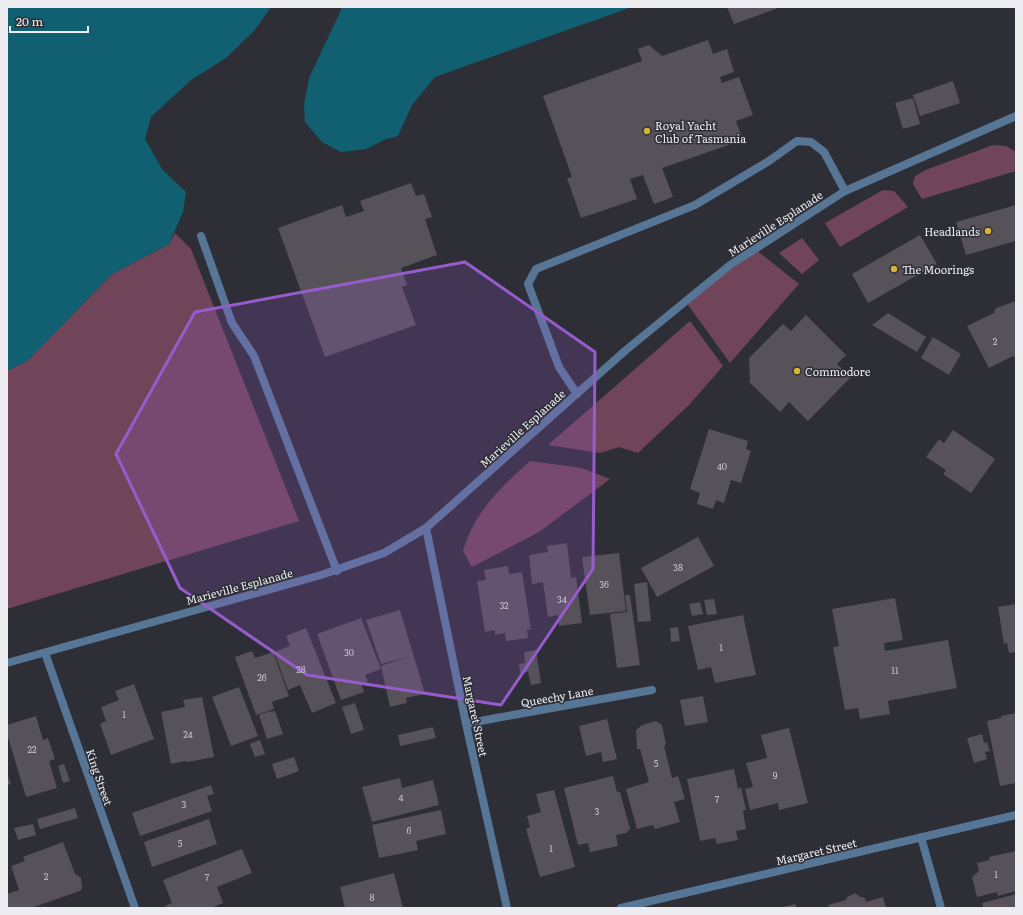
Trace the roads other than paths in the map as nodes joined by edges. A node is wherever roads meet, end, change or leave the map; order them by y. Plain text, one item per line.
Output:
1 (1013, 117) edge
2 (1016, 124) edge
3 (845, 191) junction
4 (201, 236) dead end
5 (578, 394) junction
6 (426, 528) junction
7 (337, 571) junction
8 (45, 653) junction
9 (7, 663) edge
10 (652, 690) dead end
11 (466, 724) junction
12 (1016, 815) edge
13 (921, 837) junction
14 (135, 908) edge
15 (507, 908) edge
16 (621, 908) edge
17 (941, 908) edge

1 - 2 street, Marieville Esplanade
1 - 3 street, Marieville Esplanade
3 - 5 street, Marieville Esplanade
3 - 5 street
4 - 7 street
5 - 6 street, Marieville Esplanade
6 - 7 street, Marieville Esplanade
6 - 11 street, Margaret Street
7 - 8 street, Marieville Esplanade
8 - 9 street, Marieville Esplanade
8 - 14 street, King Street
10 - 11 street, Queechy Lane
11 - 15 street, Margaret Street
12 - 13 street, Margaret Street
13 - 16 street, Margaret Street
13 - 17 street

